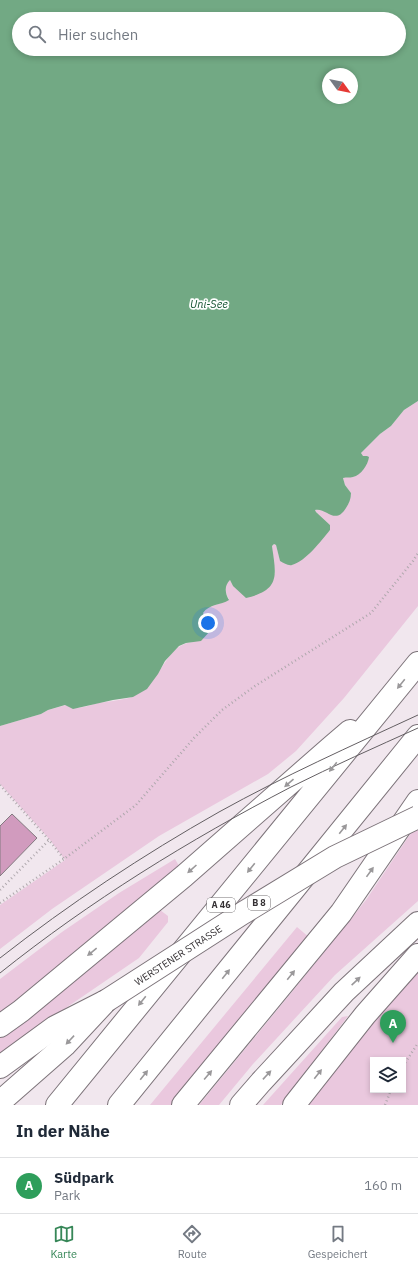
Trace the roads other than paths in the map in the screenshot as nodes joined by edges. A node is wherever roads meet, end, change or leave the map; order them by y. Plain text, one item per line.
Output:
1 (418, 663) edge
2 (384, 705) junction
3 (418, 736) edge
4 (418, 801) edge
5 (418, 817) edge
6 (418, 923) edge
7 (418, 955) edge
8 (106, 1001) junction
9 (0, 1026) edge
10 (5, 1064) edge
11 (0, 1102) edge
12 (57, 1105) edge
13 (119, 1105) edge
14 (183, 1105) edge
15 (242, 1105) edge
16 (294, 1105) edge

1 -> 2 main road, A 46
2 -> 9 main road
2 -> 12 main road, A 46
13 -> 3 main road
14 -> 4 main road
5 - 8 main road, WERSTENER STRASSE / B 8, bridge
15 -> 6 main road
16 -> 7 main road
8 - 10 main road, B 8
8 -> 11 main road

